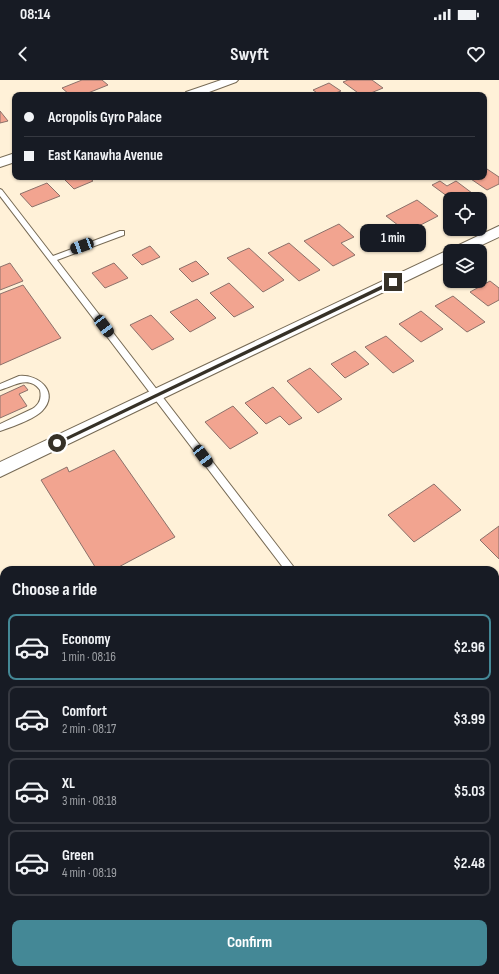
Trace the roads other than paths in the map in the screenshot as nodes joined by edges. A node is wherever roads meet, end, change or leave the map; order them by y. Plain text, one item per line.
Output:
1 (232, 80) edge
2 (198, 92) edge
3 (12, 158) edge
4 (0, 163) edge
5 (0, 191) edge
6 (499, 231) edge
7 (122, 233) dead end
8 (472, 244) edge
9 (443, 257) edge
10 (52, 259) junction
11 (0, 387) edge
12 (157, 395) junction
13 (0, 428) edge
14 (0, 470) edge
15 (288, 566) edge

1 - 2 street
3 - 4 street
5 - 10 lane
6 - 8 street
7 - 10 lane
9 - 12 street
10 - 12 lane
11 - 13 lane
12 - 14 street
12 - 15 lane

